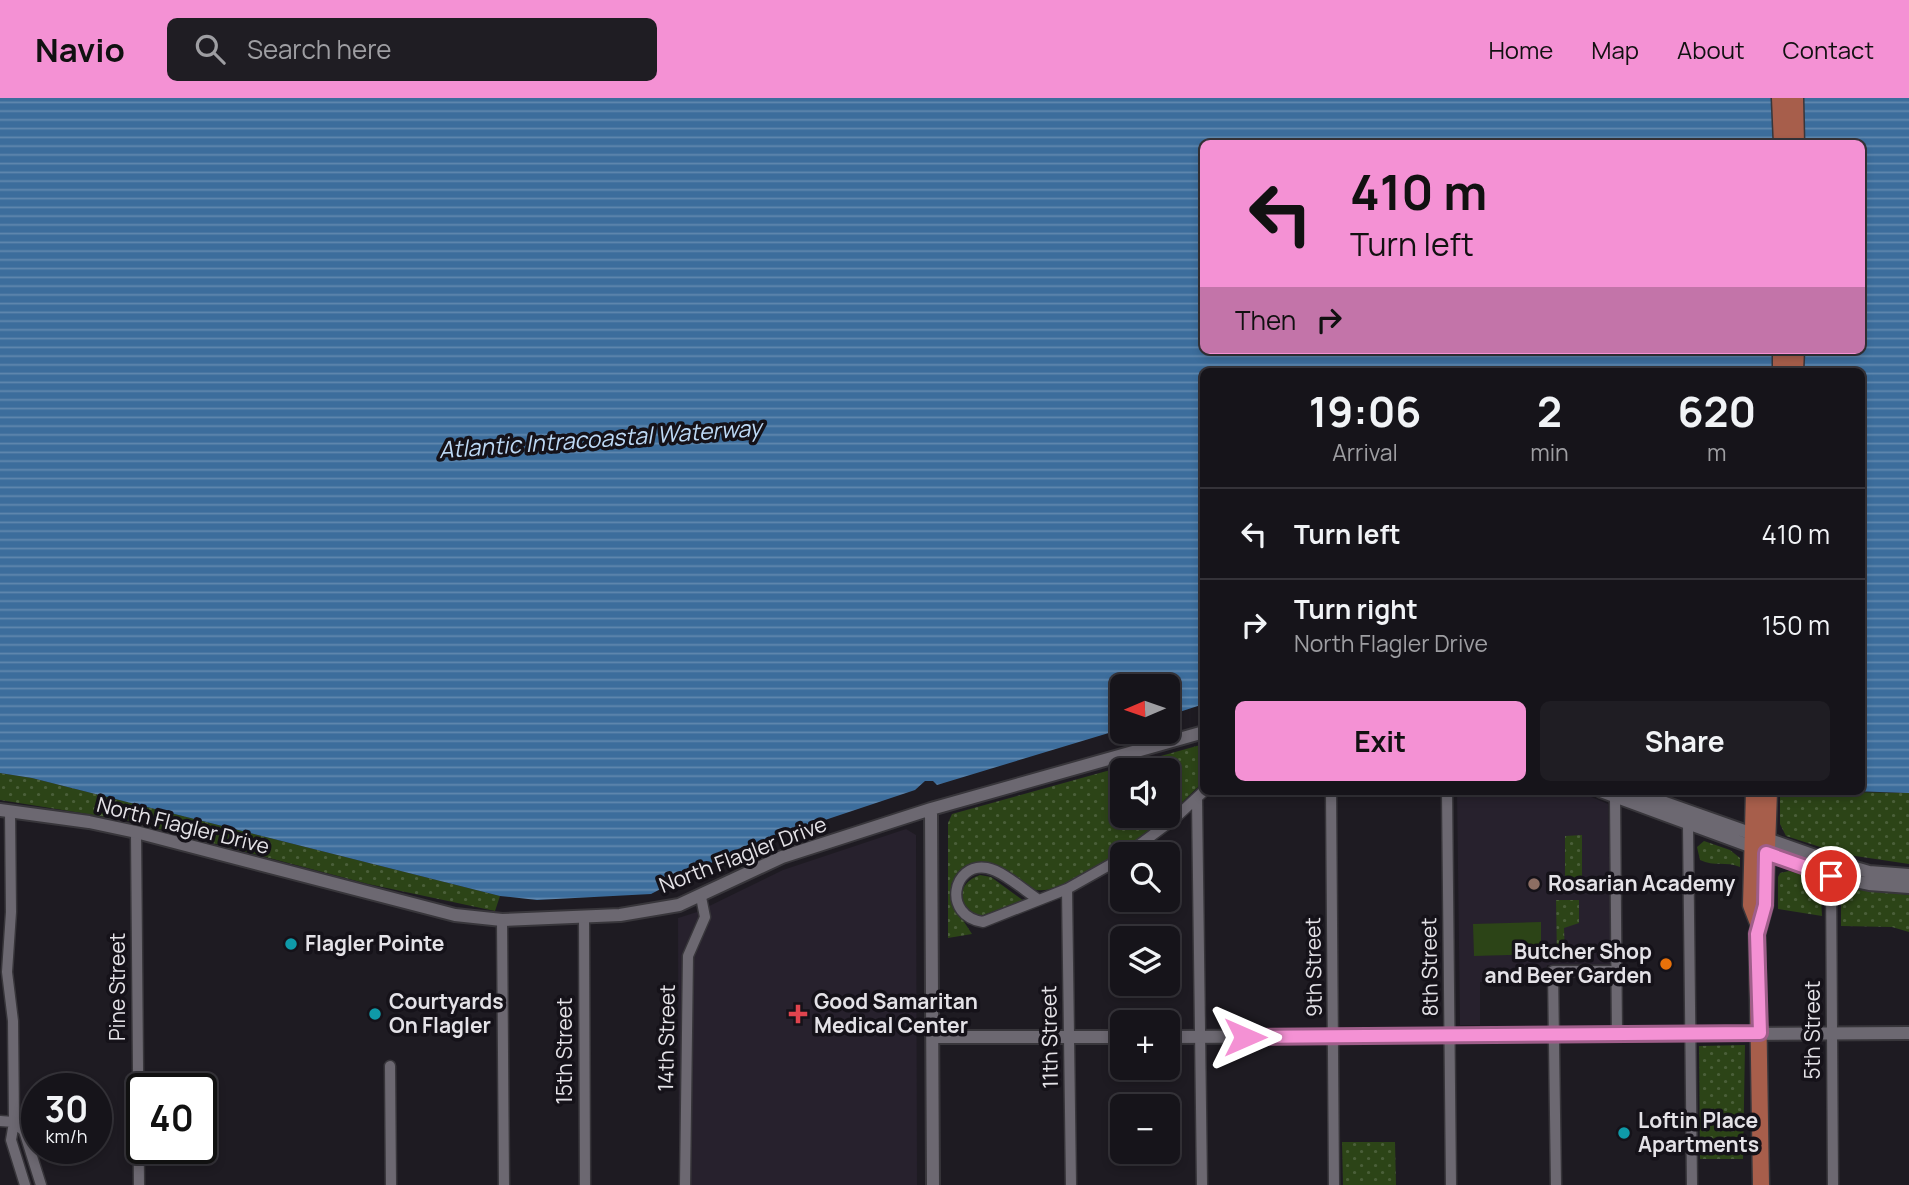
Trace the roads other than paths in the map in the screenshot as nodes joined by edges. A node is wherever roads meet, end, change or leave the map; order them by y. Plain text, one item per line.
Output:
1 (1780, 98) edge
2 (1795, 98) edge
3 (1782, 140) edge
4 (1796, 140) edge
5 (1200, 733) edge
6 (1201, 795) edge
7 (1331, 795) edge
8 (1447, 795) edge
9 (1610, 795) edge
10 (1641, 795) edge
11 (1754, 795) edge
12 (1768, 795) edge
13 (1615, 797) junction
14 (932, 808) junction
15 (5, 810) edge
16 (1688, 825) junction
17 (136, 832) junction
18 (1143, 842) edge
19 (1759, 844) junction
20 (1110, 865) edge
21 (1909, 875) edge
22 (1831, 876) junction
23 (1909, 887) edge
24 (1067, 889) junction
25 (701, 897) junction
26 (1039, 900) junction
27 (584, 916) junction
28 (502, 920) junction
29 (1615, 971) junction
30 (4, 972) edge
31 (1760, 1033) junction
32 (1833, 1033) junction
33 (1909, 1033) edge
34 (1690, 1035) junction
35 (1554, 1036) junction
36 (1617, 1036) junction
37 (933, 1037) junction
38 (1069, 1037) junction
39 (1110, 1037) edge
40 (1180, 1037) edge
41 (1199, 1037) junction
42 (1334, 1037) junction
43 (1450, 1037) junction
44 (390, 1066) dead end
45 (0, 1121) edge
46 (14, 1122) junction
47 (25, 1185) edge
48 (41, 1185) edge
49 (139, 1185) edge
50 (391, 1185) edge
51 (504, 1185) edge
52 (585, 1185) edge
53 (685, 1185) edge
54 (933, 1185) edge
55 (1071, 1185) edge
56 (1202, 1185) edge
57 (1334, 1185) edge
58 (1451, 1185) edge
59 (1556, 1185) edge
60 (1692, 1185) edge
61 (1760, 1185) edge
62 (1833, 1185) edge

1 - 3 main road
2 - 4 main road
5 - 14 street, North Flagler Drive
6 - 18 street
6 - 41 street
7 - 42 street, 9th Street
8 - 43 street, 8th Street
9 - 13 street
10 - 19 street
11 - 19 main road
12 - 19 main road
13 - 16 street
13 - 29 street
14 - 25 street, North Flagler Drive
14 - 37 street
15 - 17 street, North Flagler Drive
15 - 30 street
16 - 19 street
16 - 34 street
17 - 28 street, North Flagler Drive
17 - 49 street, Pine Street
19 - 21 street
19 - 22 street
19 - 31 main road
20 - 24 street
22 - 23 street
22 - 32 street, 5th Street
24 - 26 street
24 - 38 street, 11th Street
25 - 27 street, North Flagler Drive
25 - 53 street, 14th Street
26 - 26 street
27 - 28 street, North Flagler Drive
27 - 52 street, 15th Street
28 - 51 street
29 - 35 street
29 - 36 street
30 - 46 street
31 - 32 street
31 - 34 street
31 - 61 main road
32 - 33 street
32 - 62 street, 5th Street
34 - 36 street
34 - 60 street
35 - 36 street
35 - 43 street
35 - 59 street
37 - 38 street
37 - 54 street
38 - 39 street
38 - 55 street, 11th Street
40 - 41 street
41 - 42 street
41 - 56 street
42 - 43 street
42 - 57 street, 9th Street
43 - 58 street, 8th Street
44 - 50 street
45 - 46 street
46 - 47 street
46 - 48 street

